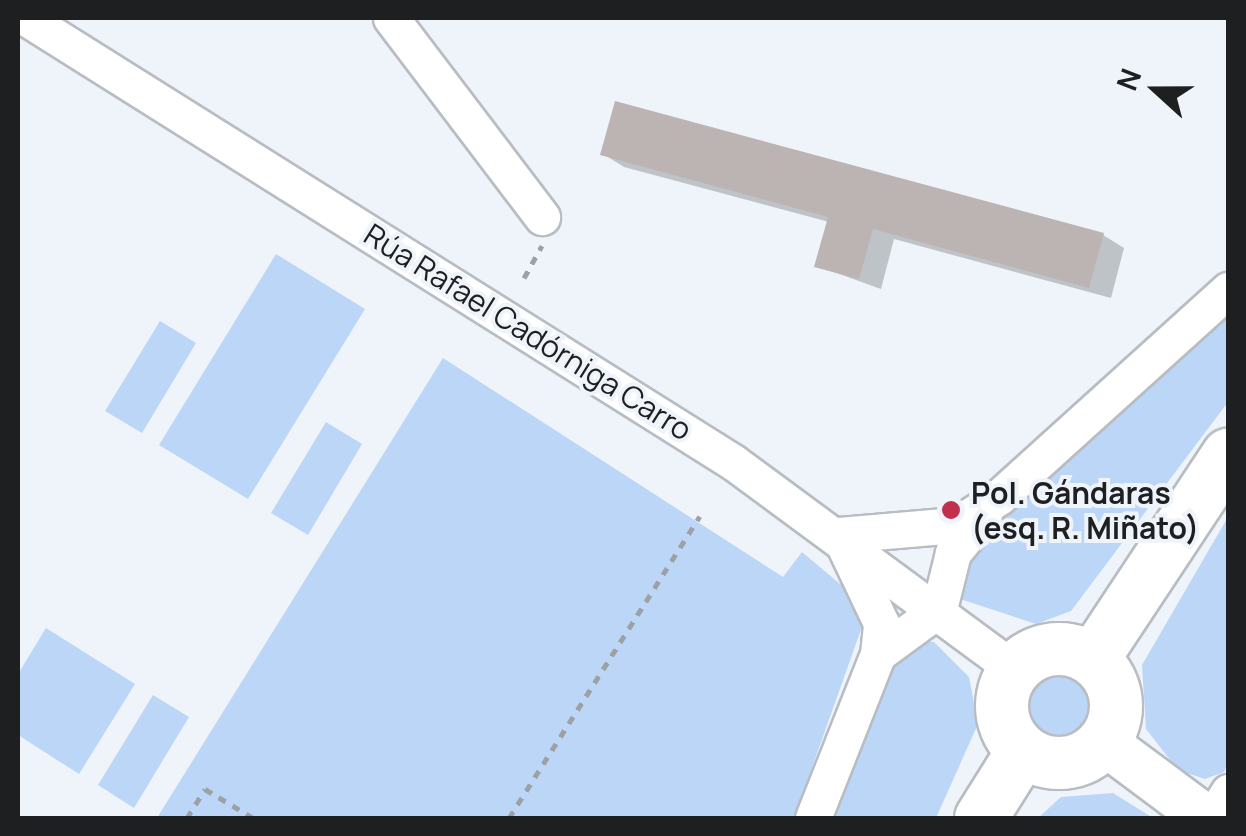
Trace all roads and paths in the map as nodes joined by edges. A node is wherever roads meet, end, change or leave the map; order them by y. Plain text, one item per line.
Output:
1 (26, 18) edge
2 (391, 18) edge
3 (542, 217) dead end
4 (1228, 290) edge
5 (1228, 455) edge
6 (998, 497) junction
7 (700, 516) dead end
8 (839, 535) junction
9 (938, 609) junction
10 (878, 654) junction
11 (1093, 659) junction
12 (1014, 669) junction
13 (1104, 742) junction
14 (1023, 751) junction
15 (1228, 792) edge
16 (188, 818) edge
17 (253, 818) edge
18 (509, 818) edge
19 (814, 818) edge
20 (981, 818) edge
21 (1209, 818) edge

1 - 8 street, Rúa Rafael Cadórniga Carro
2 - 3 street
4 - 6 street
5 - 11 highway
6 - 8 street
6 - 9 street
7 - 18 path
8 - 9 street, Rúa Rafael Cadórniga Carro
8 - 10 street
9 - 10 street
9 - 12 street, Rúa Rafael Cadórniga Carro
10 - 19 street
11 - 12 highway
11 - 13 highway
12 - 14 highway
13 - 14 highway
13 - 21 main road
14 - 20 highway
15 - 21 street
16 - 17 path

